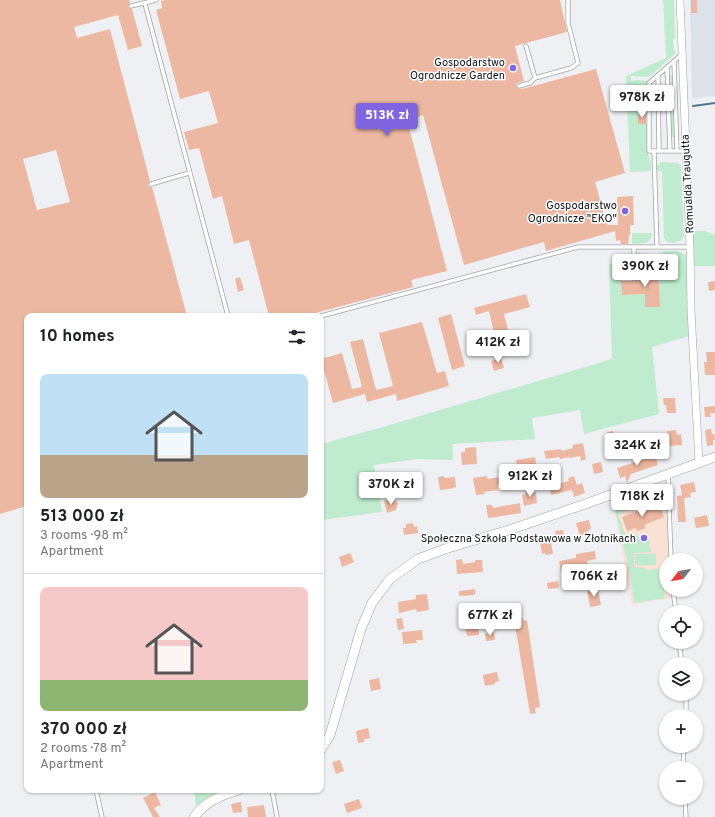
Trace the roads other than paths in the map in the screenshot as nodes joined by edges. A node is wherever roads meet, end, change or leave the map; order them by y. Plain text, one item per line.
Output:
1 (156, 0) edge
2 (568, 0) edge
3 (680, 0) edge
4 (145, 4) junction
5 (131, 6) dead end
6 (526, 46) dead end
7 (682, 54) junction
8 (674, 62) junction
9 (667, 68) junction
10 (658, 76) junction
11 (535, 78) junction
12 (519, 86) dead end
13 (654, 151) junction
14 (660, 151) junction
15 (670, 151) junction
16 (677, 151) junction
17 (685, 151) junction
18 (189, 173) junction
19 (151, 184) dead end
20 (657, 246) junction
21 (634, 247) junction
22 (690, 247) junction
23 (634, 279) dead end
24 (227, 313) edge
25 (324, 315) edge
26 (715, 457) edge
27 (699, 463) junction
28 (668, 474) junction
29 (671, 553) edge
30 (324, 745) edge
31 (97, 793) edge
32 (230, 793) edge
33 (273, 793) edge
34 (685, 805) edge
35 (102, 817) edge
36 (194, 817) edge
37 (277, 817) edge
38 (686, 817) edge

1 - 4 lane
2 - 11 lane
3 - 7 street, Romualda Traugutta
4 - 5 lane
4 - 18 lane
6 - 11 lane
7 - 8 lane
7 - 17 street, Romualda Traugutta
8 - 9 lane
8 - 16 lane
9 - 10 lane
9 - 15 lane
10 - 13 lane
10 - 14 lane
11 - 12 lane
13 - 14 lane
13 - 20 lane
14 - 15 lane
15 - 16 lane
16 - 17 lane
17 - 22 street, Romualda Traugutta
18 - 19 lane
18 - 24 lane
20 - 21 lane
20 - 22 lane
21 - 23 lane
21 - 25 lane
22 - 27 street, Romualda Traugutta
26 - 27 street
27 - 28 street
28 - 29 lane
28 - 30 street
31 - 35 lane
32 - 36 street
33 - 37 lane
34 - 38 lane

